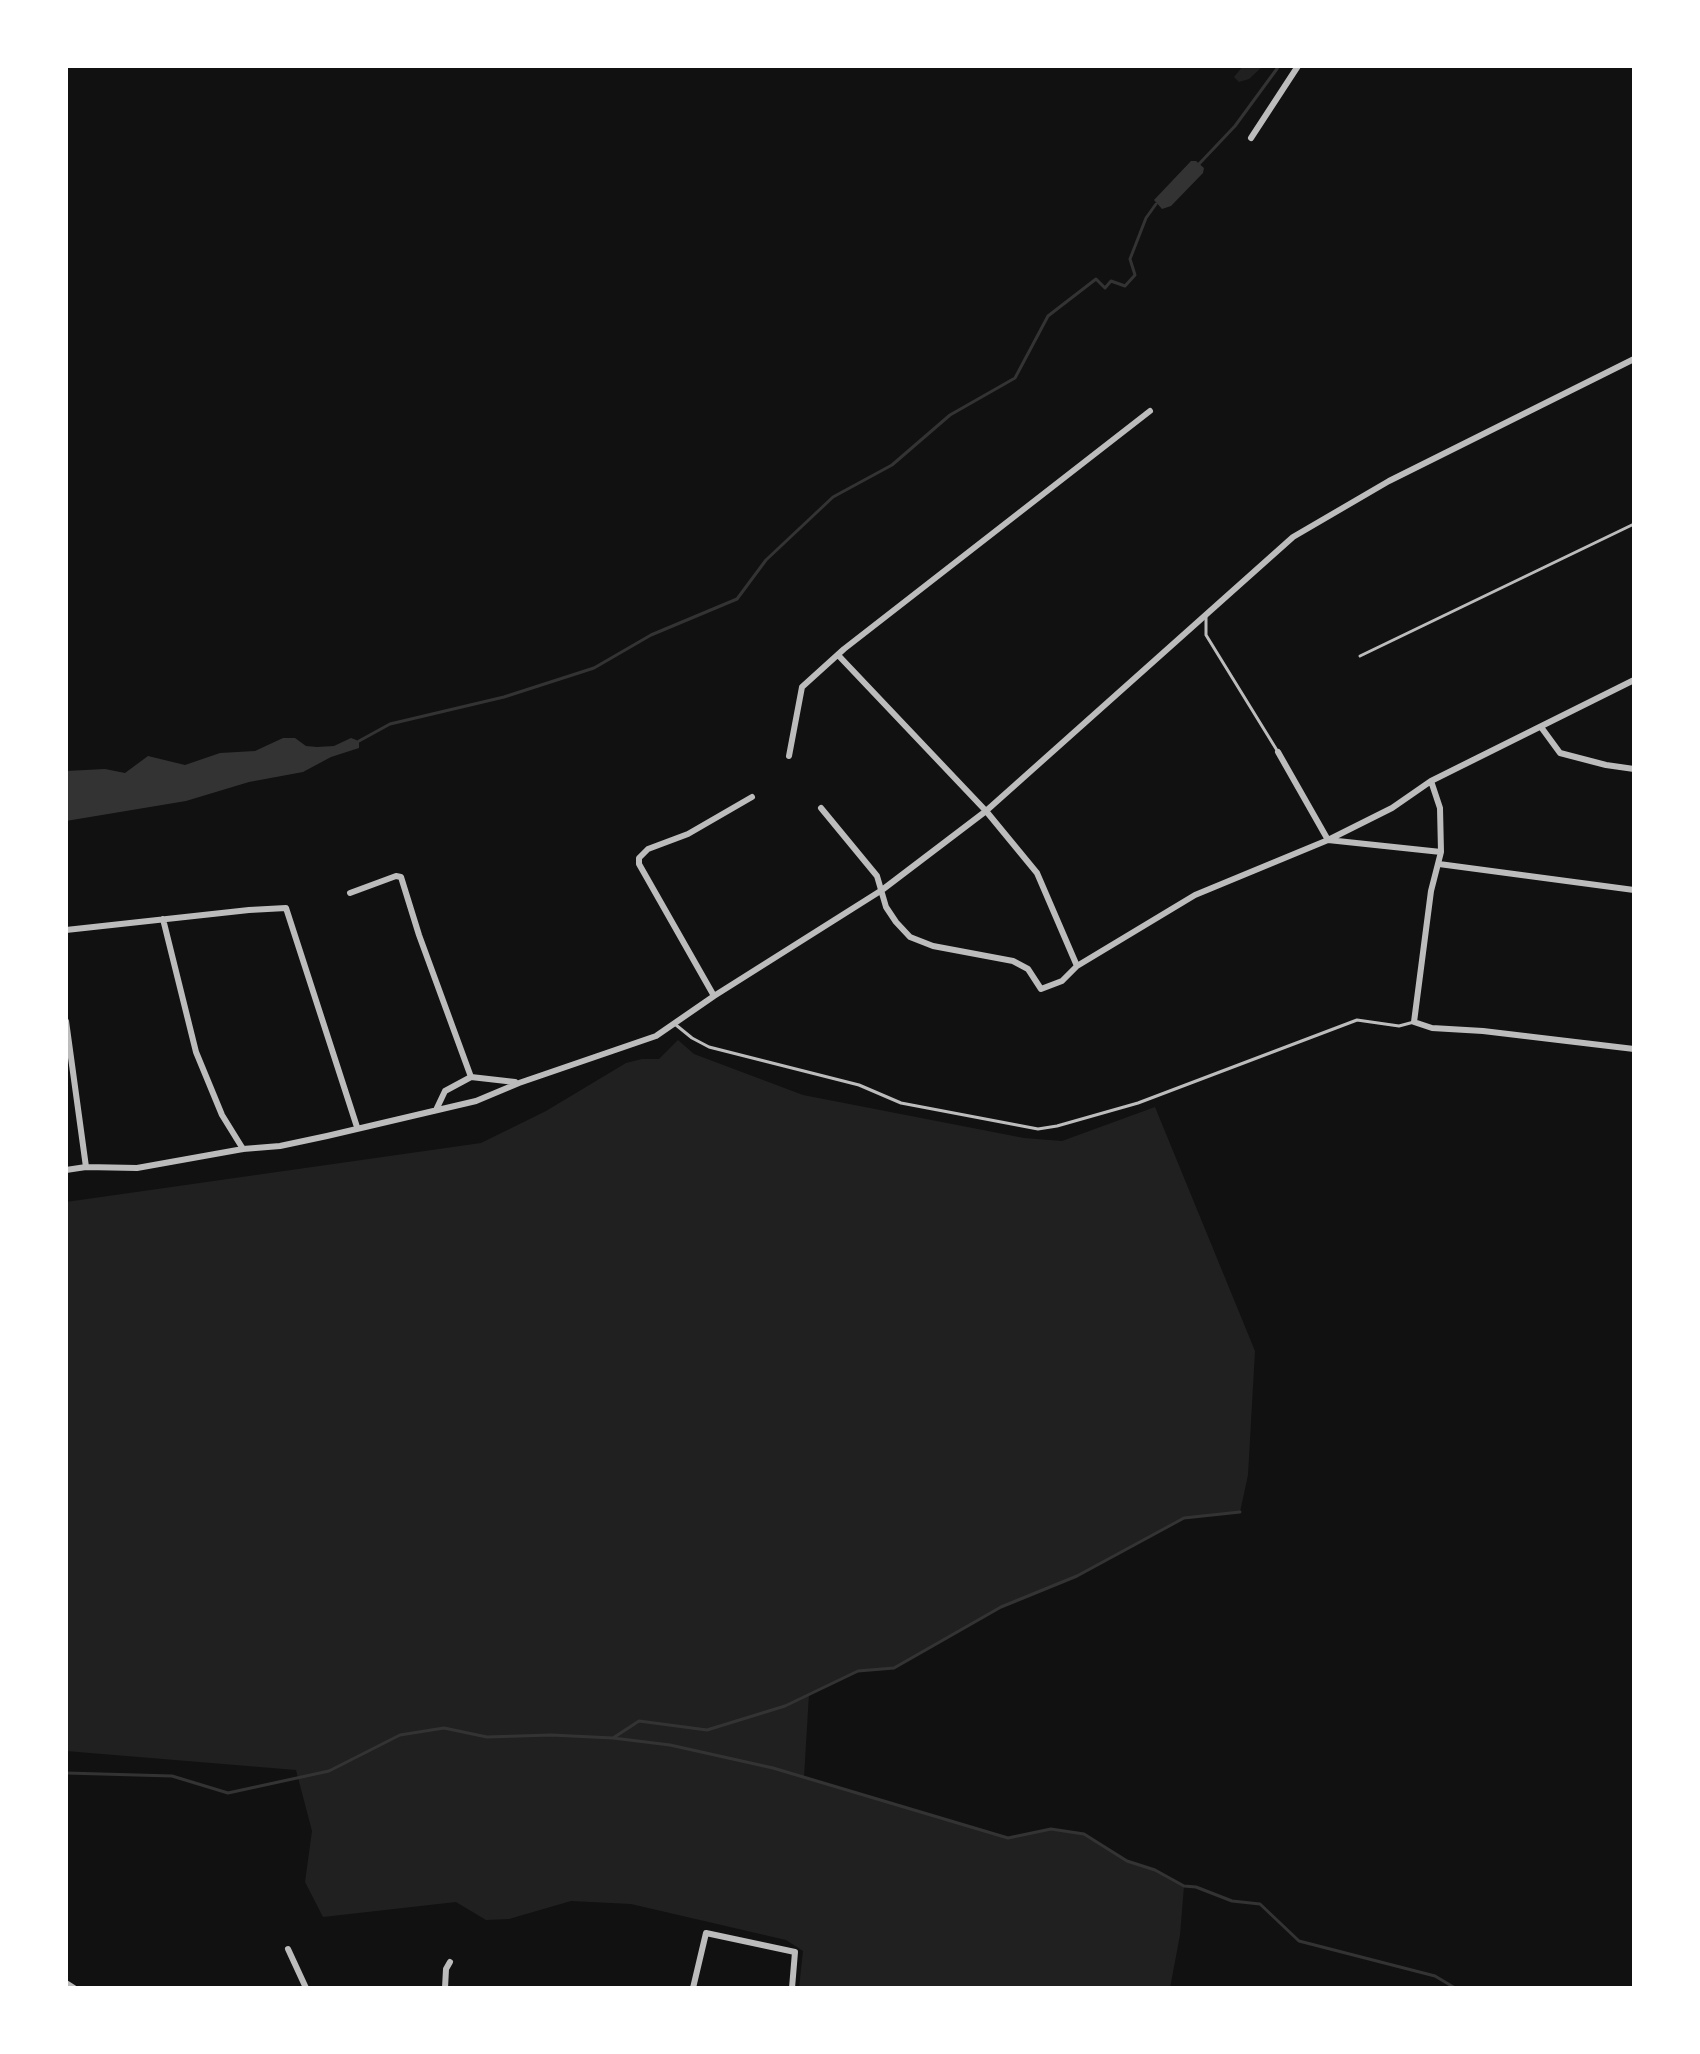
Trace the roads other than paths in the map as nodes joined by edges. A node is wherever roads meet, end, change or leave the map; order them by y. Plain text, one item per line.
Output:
1 (1298, 66) edge
2 (1251, 138) dead end
3 (1634, 359) edge
4 (1150, 411) dead end
5 (1634, 524) edge
6 (1206, 612) junction
7 (838, 655) junction
8 (1360, 656) dead end
9 (1634, 680) edge
10 (1541, 727) junction
11 (1278, 752) joint
12 (789, 756) dead end
13 (1634, 769) edge
14 (1431, 781) junction
15 (752, 797) dead end
16 (821, 808) dead end
17 (986, 811) junction
18 (1328, 840) junction
19 (1441, 852) junction
20 (1439, 864) junction
21 (882, 890) junction
22 (1634, 890) edge
23 (350, 893) dead end
24 (163, 919) junction
25 (66, 930) edge
26 (1077, 966) junction
27 (714, 996) junction
28 (66, 1021) edge
29 (1414, 1022) junction
30 (676, 1025) junction
31 (1634, 1049) edge
32 (471, 1077) junction
33 (519, 1083) junction
34 (436, 1110) junction
35 (357, 1127) junction
36 (243, 1149) junction
37 (86, 1167) junction
38 (66, 1170) edge
39 (288, 1949) dead end
40 (450, 1962) dead end
41 (66, 1983) edge
42 (74, 1988) edge
43 (306, 1988) edge
44 (445, 1988) edge
45 (693, 1988) edge
46 (792, 1988) edge

1 - 2 street
3 - 6 street
4 - 7 street
5 - 8 lane
6 - 11 lane
6 - 17 street
7 - 12 street
7 - 17 street
9 - 10 street
10 - 13 street
10 - 14 street
11 - 18 street
14 - 18 street
14 - 19 street
15 - 27 street
16 - 21 street
17 - 21 street
17 - 26 street
18 - 19 street
18 - 26 street
19 - 20 street
20 - 22 street
20 - 29 street
21 - 26 street
21 - 27 street
23 - 32 street
24 - 25 street
24 - 35 street
24 - 36 street
27 - 30 street
28 - 37 street
29 - 30 lane
29 - 31 street
30 - 33 street
32 - 33 street
32 - 34 street
33 - 34 street
34 - 35 street
35 - 36 street
36 - 37 street
37 - 38 street
39 - 43 street
40 - 44 street
41 - 42 street
45 - 46 street

